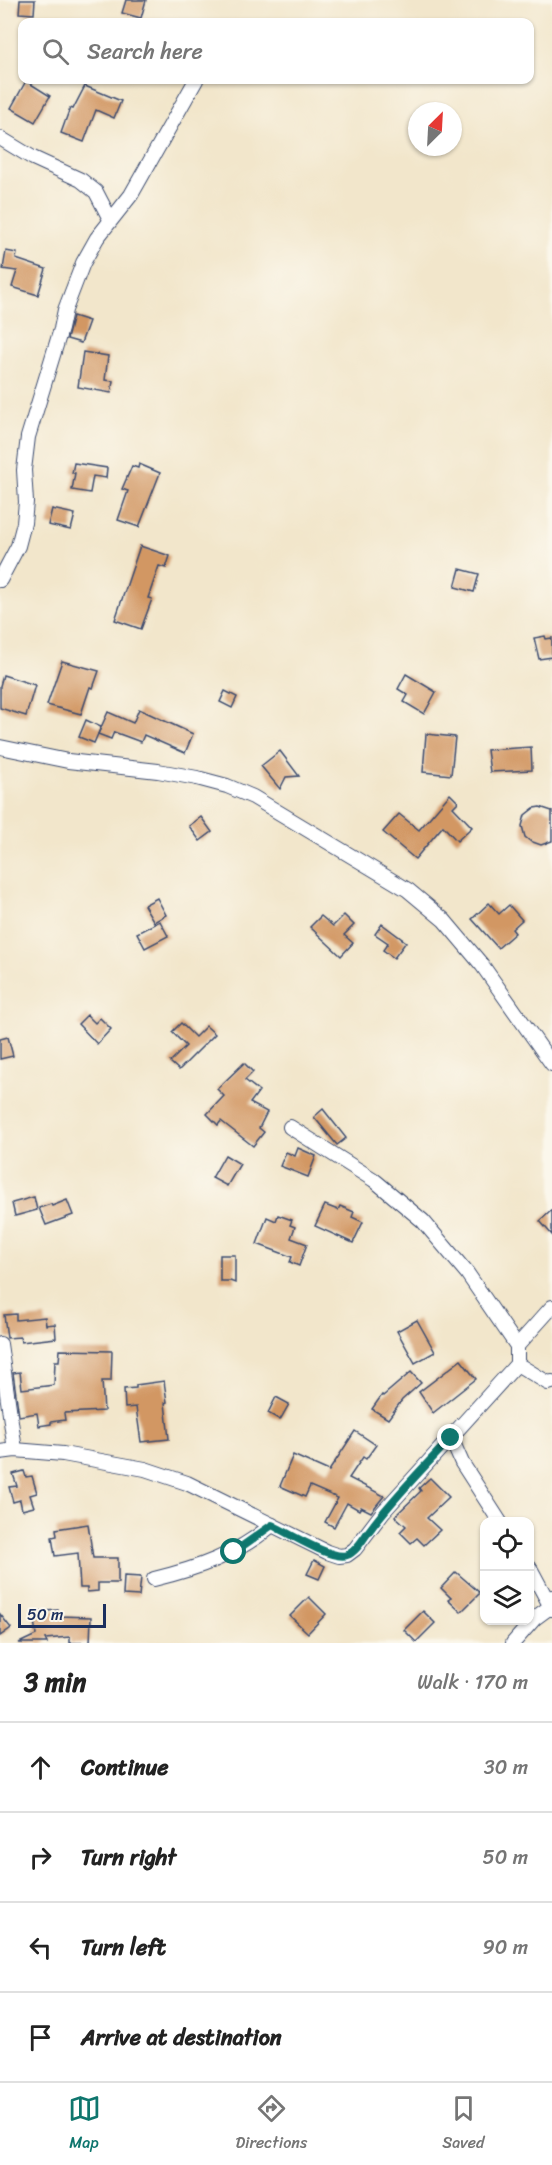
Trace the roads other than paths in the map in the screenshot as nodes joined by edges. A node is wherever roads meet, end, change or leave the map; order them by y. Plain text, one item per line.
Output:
1 (194, 84) edge
2 (0, 138) edge
3 (110, 219) junction
4 (0, 580) edge
5 (0, 747) edge
6 (552, 1064) edge
7 (290, 1127) dead end
8 (552, 1307) edge
9 (0, 1344) edge
10 (518, 1346) junction
11 (517, 1364) junction
12 (552, 1382) edge
13 (451, 1438) junction
14 (15, 1450) junction
15 (0, 1452) edge
16 (498, 1517) edge
17 (272, 1525) junction
18 (532, 1571) edge
19 (154, 1579) dead end
20 (551, 1604) edge
21 (513, 1643) edge

1 - 3 street
2 - 3 street
3 - 4 street
5 - 6 street
7 - 10 street
8 - 10 street
9 - 14 street
10 - 11 street
11 - 12 street
11 - 13 street
13 - 16 street
13 - 17 street
14 - 15 street
14 - 17 street
17 - 19 street
18 - 20 street
20 - 21 street

